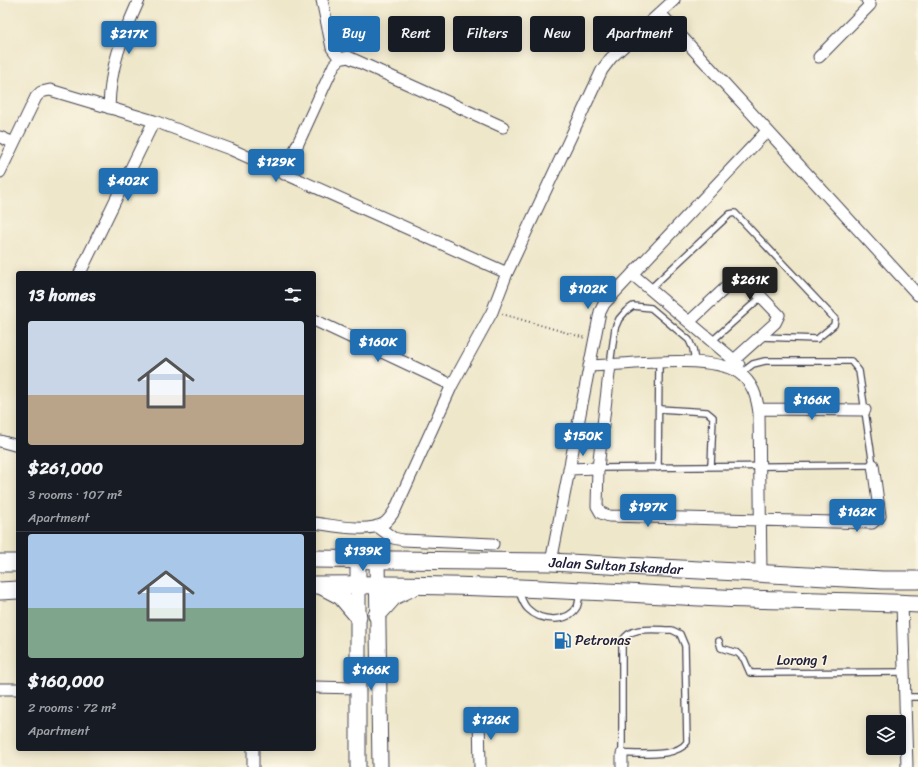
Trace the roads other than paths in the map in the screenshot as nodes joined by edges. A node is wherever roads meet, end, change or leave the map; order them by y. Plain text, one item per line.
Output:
1 (139, 0) edge
2 (322, 0) edge
3 (674, 0) edge
4 (867, 0) edge
5 (660, 13) junction
6 (819, 57) dead end
7 (340, 59) junction
8 (109, 108) junction
9 (154, 121) junction
10 (503, 127) dead end
11 (767, 131) junction
12 (0, 138) edge
13 (14, 143) junction
14 (0, 172) edge
15 (284, 174) junction
16 (81, 271) edge
17 (507, 273) junction
18 (632, 274) junction
19 (650, 289) junction
20 (918, 295) edge
21 (761, 297) junction
22 (316, 321) edge
23 (690, 322) junction
24 (759, 337) junction
25 (712, 341) junction
26 (734, 360) junction
27 (695, 362) junction
28 (659, 363) junction
29 (589, 366) junction
30 (610, 366) junction
31 (740, 374) junction
32 (452, 385) junction
33 (658, 408) junction
34 (759, 409) junction
35 (865, 410) junction
36 (0, 441) edge
37 (16, 445) edge
38 (873, 465) junction
39 (759, 466) junction
40 (711, 467) junction
41 (598, 468) junction
42 (658, 468) junction
43 (569, 469) junction
44 (760, 518) junction
45 (316, 523) edge
46 (377, 526) junction
47 (493, 544) dead end
48 (358, 558) junction
49 (316, 559) edge
50 (377, 559) junction
51 (16, 562) edge
52 (551, 562) junction
53 (0, 563) edge
54 (761, 573) junction
55 (918, 580) edge
56 (317, 585) edge
57 (357, 585) junction
58 (376, 585) junction
59 (417, 585) junction
60 (518, 588) junction
61 (16, 590) edge
62 (580, 590) junction
63 (0, 591) edge
64 (910, 604) edge
65 (377, 614) junction
66 (358, 616) junction
67 (718, 641) dead end
68 (905, 672) junction
69 (316, 687) edge
70 (357, 688) junction
71 (0, 689) edge
72 (16, 689) edge
73 (906, 697) junction
74 (918, 697) edge
75 (479, 715) dead end
76 (253, 751) edge
77 (622, 754) junction
78 (253, 767) edge
79 (358, 767) edge
80 (380, 767) edge
81 (480, 767) edge
82 (622, 767) edge
83 (907, 767) edge

1 - 8 street
2 - 7 street
3 - 5 street
4 - 6 street
5 - 11 street
5 - 17 street
7 - 10 street
7 - 15 street
8 - 9 street
8 - 13 street
9 - 15 street
9 - 16 street
11 - 18 street
11 - 20 street
12 - 13 street
13 - 14 street
15 - 17 street
17 - 32 street
18 - 19 street
18 - 29 street
19 - 23 street
19 - 24 lane
21 - 23 street
21 - 24 street
21 - 25 lane
22 - 32 street
23 - 25 street
24 - 26 street
25 - 26 street
26 - 31 street
27 - 28 street
27 - 30 lane
27 - 31 street
28 - 30 street
28 - 33 lane
29 - 30 street
29 - 43 street
30 - 41 street
31 - 34 street
31 - 35 lane
32 - 46 street
33 - 40 lane
33 - 42 lane
34 - 35 street
34 - 39 street
35 - 38 lane
36 - 37 street
38 - 39 lane
38 - 44 street
39 - 40 lane
39 - 44 street
40 - 42 lane
41 - 42 lane
41 - 43 street
41 - 44 street
43 - 52 street
44 - 54 street
45 - 46 street
46 - 47 street
48 - 49 main road, Jalan Sultan Iskandar
48 - 50 main road, Jalan Sultan Iskandar
48 - 57 street
50 - 52 main road, Jalan Sultan Iskandar
50 - 58 street
51 - 53 main road
52 - 54 main road, Jalan Sultan Iskandar
54 - 55 main road, Jalan Sultan Iskandar
56 - 57 main road, Jalan Sultan Iskandar
56 - 66 main road
57 - 58 main road, Jalan Sultan Iskandar
57 - 66 street
58 - 59 main road, Jalan Sultan Iskandar
58 - 65 street
59 - 60 main road, Jalan Sultan Iskandar
59 - 65 main road
60 - 62 main road, Jalan Sultan Iskandar
60 - 62 lane
61 - 63 main road
62 - 64 main road, Jalan Sultan Iskandar
64 - 68 street
65 - 80 street
66 - 70 street
67 - 68 lane, Lorong 1
68 - 73 street
69 - 70 street
70 - 79 street
71 - 72 street
73 - 74 lane
73 - 83 street
75 - 81 street
76 - 78 street
77 - 77 lane
77 - 82 street

